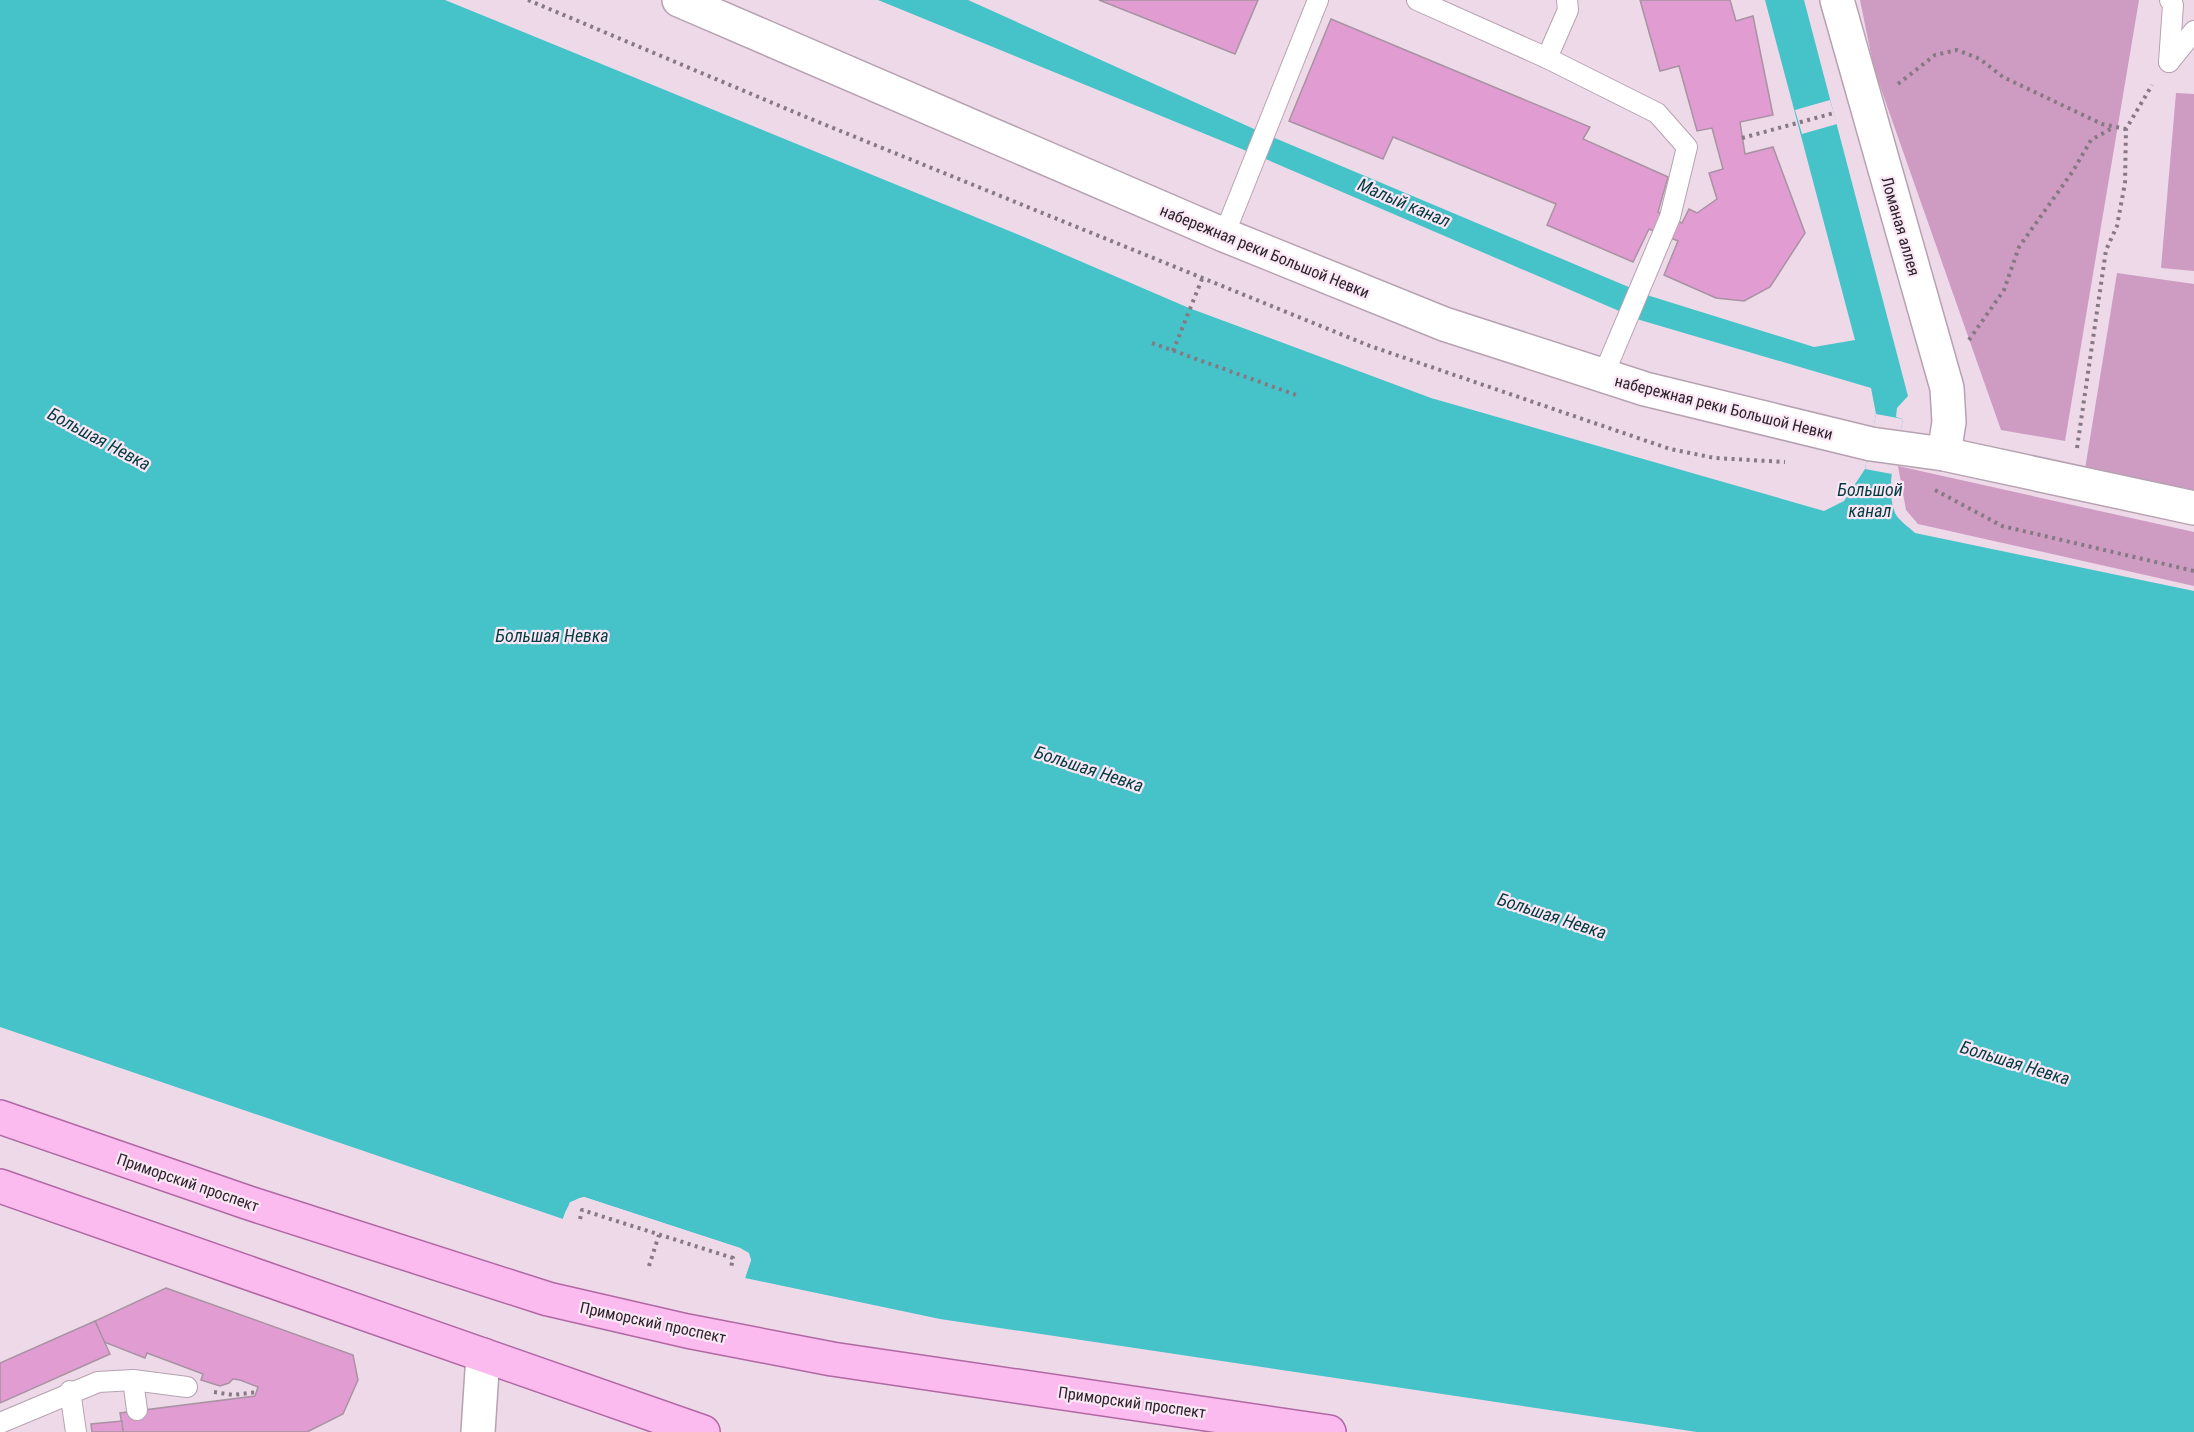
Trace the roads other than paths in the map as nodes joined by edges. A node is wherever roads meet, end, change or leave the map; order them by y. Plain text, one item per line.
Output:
1 (679, 0) edge
2 (1318, 0) edge
3 (1417, 0) edge
4 (1567, 0) edge
5 (1837, 0) edge
6 (2170, 0) edge
7 (2194, 31) edge
8 (1547, 58) junction
9 (1224, 235) junction
10 (1603, 376) junction
11 (1944, 454) junction
12 (2194, 508) edge
13 (0, 1117) edge
14 (0, 1186) edge
15 (483, 1355) junction
16 (134, 1380) junction
17 (187, 1387) road end
18 (70, 1392) junction
19 (137, 1410) dead end
20 (0, 1423) edge
21 (76, 1432) edge
22 (478, 1432) edge
23 (703, 1432) edge
24 (1329, 1432) edge

1 - 9 street, набережная реки Большой Невки
2 - 9 lane
3 - 8 lane
4 - 8 lane
5 - 11 street, Ломаная аллея
6 - 7 lane
8 - 10 lane
9 - 10 street, набережная реки Большой Невки
10 - 11 street, набережная реки Большой Невки
11 - 12 street, набережная реки Большой Невки
13 - 24 main road, Приморский проспект
14 - 15 main road
15 - 22 street
15 - 23 main road
16 - 17 lane
16 - 18 lane
16 - 19 lane
18 - 20 lane
18 - 21 lane

